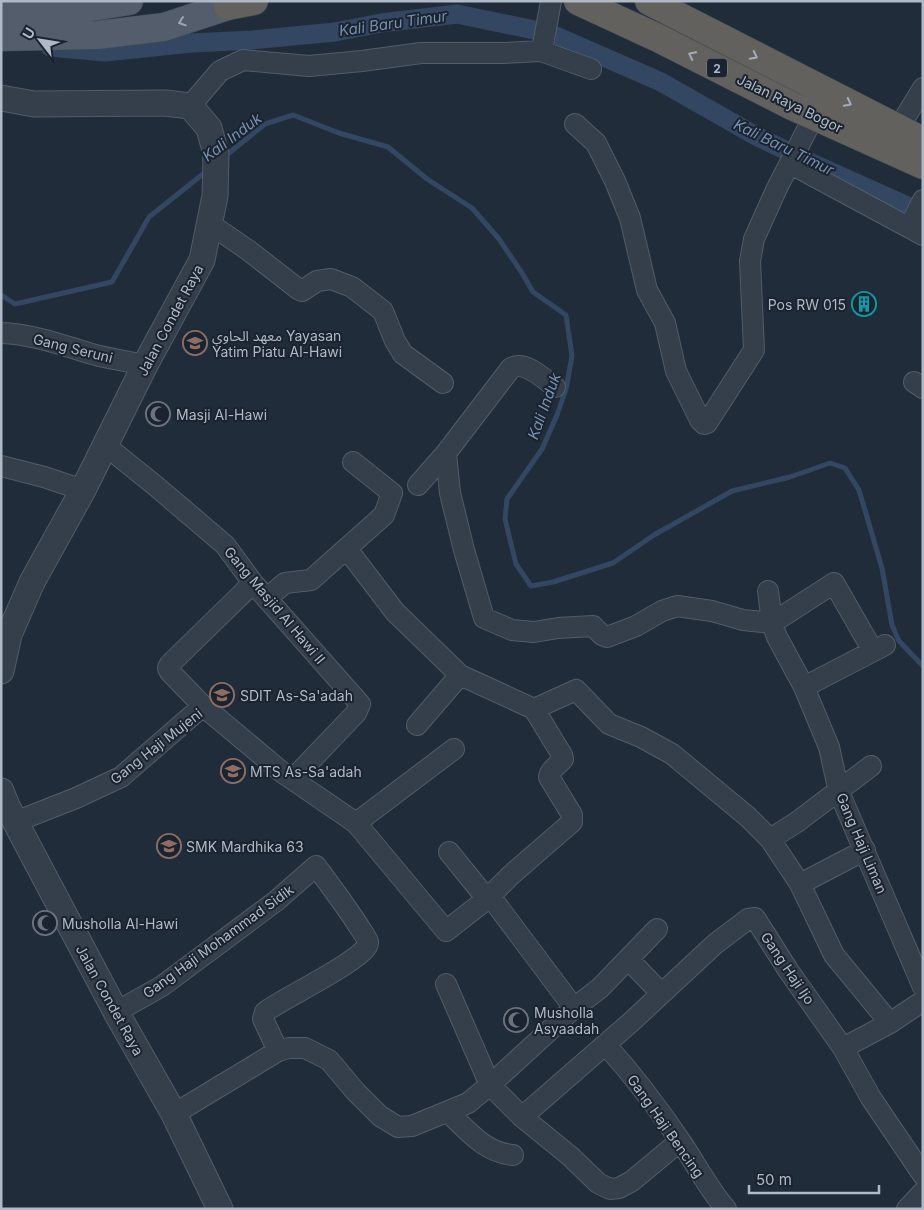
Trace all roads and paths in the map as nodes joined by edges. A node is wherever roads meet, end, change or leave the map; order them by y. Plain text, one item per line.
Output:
1 (129, 1) edge
2 (254, 1) edge
3 (578, 1) edge
4 (649, 1) edge
5 (231, 4) edge
6 (550, 8) edge
7 (1, 12) edge
8 (1, 37) edge
9 (542, 48) junction
10 (590, 69) dead end
11 (923, 88) edge
12 (1, 98) edge
13 (190, 106) junction
14 (814, 116) junction
15 (575, 124) dead end
16 (898, 129) junction
17 (923, 141) edge
18 (794, 156) junction
19 (923, 165) edge
20 (917, 218) edge
21 (210, 224) junction
22 (1, 333) edge
23 (145, 365) junction
24 (443, 383) dead end
25 (555, 387) dead end
26 (106, 446) junction
27 (446, 453) junction
28 (353, 462) dead end
29 (1, 466) edge
30 (418, 485) dead end
31 (83, 490) junction
32 (347, 549) junction
33 (260, 590) junction
34 (768, 591) dead end
35 (772, 623) junction
36 (1, 671) edge
37 (460, 675) junction
38 (804, 686) junction
39 (203, 706) junction
40 (534, 709) junction
41 (417, 725) dead end
42 (454, 749) dead end
43 (871, 766) dead end
44 (292, 779) junction
45 (839, 792) junction
46 (7, 810) edge
47 (356, 823) junction
48 (770, 838) junction
49 (865, 850) junction
50 (449, 852) dead end
51 (800, 884) junction
52 (491, 902) junction
53 (657, 929) dead end
54 (628, 959) junction
55 (446, 984) dead end
56 (923, 987) edge
57 (661, 993) junction
58 (923, 1001) edge
59 (574, 1008) junction
60 (116, 1012) junction
61 (890, 1023) junction
62 (606, 1045) junction
63 (843, 1048) junction
64 (278, 1051) junction
65 (490, 1085) junction
66 (448, 1112) junction
67 (174, 1114) junction
68 (522, 1117) junction
69 (680, 1141) junction
70 (513, 1155) dead end
71 (923, 1175) edge
72 (923, 1192) edge
73 (220, 1209) edge
74 (726, 1209) edge
75 (907, 1209) edge

1 - 7 main road
2 - 5 highway
14 -> 3 highway, Jalan Raya Bogor / 2
4 -> 16 highway, Jalan Raya Bogor / 2
5 -> 8 main road
6 - 9 street
9 - 10 street
9 - 13 street
11 - 16 street
12 - 13 street
13 - 21 street, Jalan Condet Raya
14 - 18 street
14 - 19 highway, Jalan Raya Bogor / 2
15 - 18 street
16 - 17 highway, Jalan Raya Bogor / 2
18 - 20 street
21 - 23 street, Jalan Condet Raya
21 - 24 street
22 - 23 street, Gang Seruni
23 - 26 street, Jalan Condet Raya
25 - 27 street
26 - 31 street, Jalan Condet Raya
26 - 33 street, Gang Masjid Al Hawi II
27 - 30 street
27 - 35 street
28 - 32 street
29 - 31 street
31 - 36 street, Jalan Condet Raya
32 - 33 street
32 - 37 street
33 - 39 street
33 - 44 street, Gang Masjid Al Hawi II
34 - 35 street, Gang Haji Liman
35 - 38 street, Gang Haji Liman
35 - 38 street
37 - 40 street
37 - 41 street
38 - 45 street, Gang Haji Liman
39 - 44 street, Gang Haji Mujeni
39 - 46 street, Gang Haji Mujeni
40 - 48 street
40 - 52 street
42 - 47 street
43 - 45 street
44 - 47 street, Gang Haji Mujeni
45 - 48 street
45 - 49 street, Gang Haji Liman
46 - 60 street, Jalan Condet Raya
47 - 52 street, Gang Haji Mujeni
48 - 51 street
49 - 51 street
49 - 56 street, Gang Haji Liman
50 - 52 street
51 - 61 street
52 - 59 street
53 - 54 street
54 - 57 street
54 - 59 street
55 - 65 street
57 - 62 street, Gang Haji Ijo
57 - 63 street, Gang Haji Ijo
58 - 61 street
59 - 65 street
60 - 64 street, Gang Haji Mohammad Sidik
60 - 67 street, Jalan Condet Raya
61 - 63 street
62 - 68 street, Gang Haji Ijo
62 - 69 street, Gang Haji Bencing
63 - 71 street, Gang Haji Ijo
64 - 66 street
64 - 67 street
65 - 66 street
65 - 68 street
66 - 70 street
67 - 73 street, Jalan Condet Raya
68 - 69 street
69 - 74 street, Gang Haji Bencing
72 - 75 street

